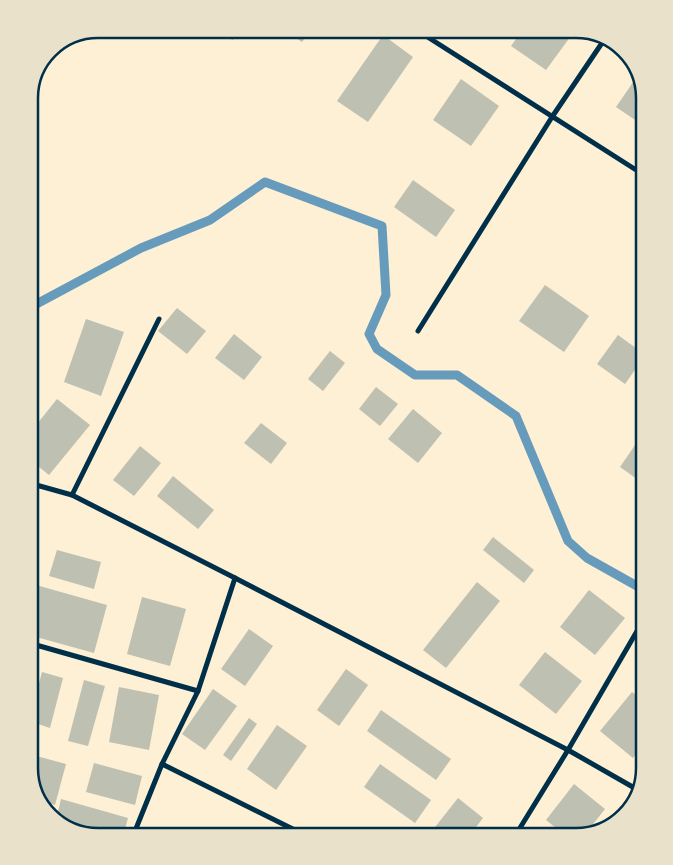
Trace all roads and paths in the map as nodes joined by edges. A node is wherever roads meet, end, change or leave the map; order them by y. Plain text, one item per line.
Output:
1 (428, 38) edge
2 (601, 44) edge
3 (552, 117) junction
4 (636, 170) edge
5 (159, 319) dead end
6 (418, 331) dead end
7 (38, 486) edge
8 (72, 495) junction
9 (235, 578) junction
10 (636, 634) edge
11 (38, 645) edge
12 (198, 691) junction
13 (568, 750) junction
14 (162, 764) junction
15 (632, 786) edge
16 (136, 828) edge
17 (291, 828) edge
18 (520, 828) edge

1 - 3 street
2 - 3 street
3 - 4 street
3 - 6 street
5 - 8 street
7 - 8 street
8 - 9 street
9 - 12 street
9 - 13 street
10 - 13 street
11 - 12 street
12 - 14 street
13 - 15 street
13 - 18 street
14 - 16 street
14 - 17 street

